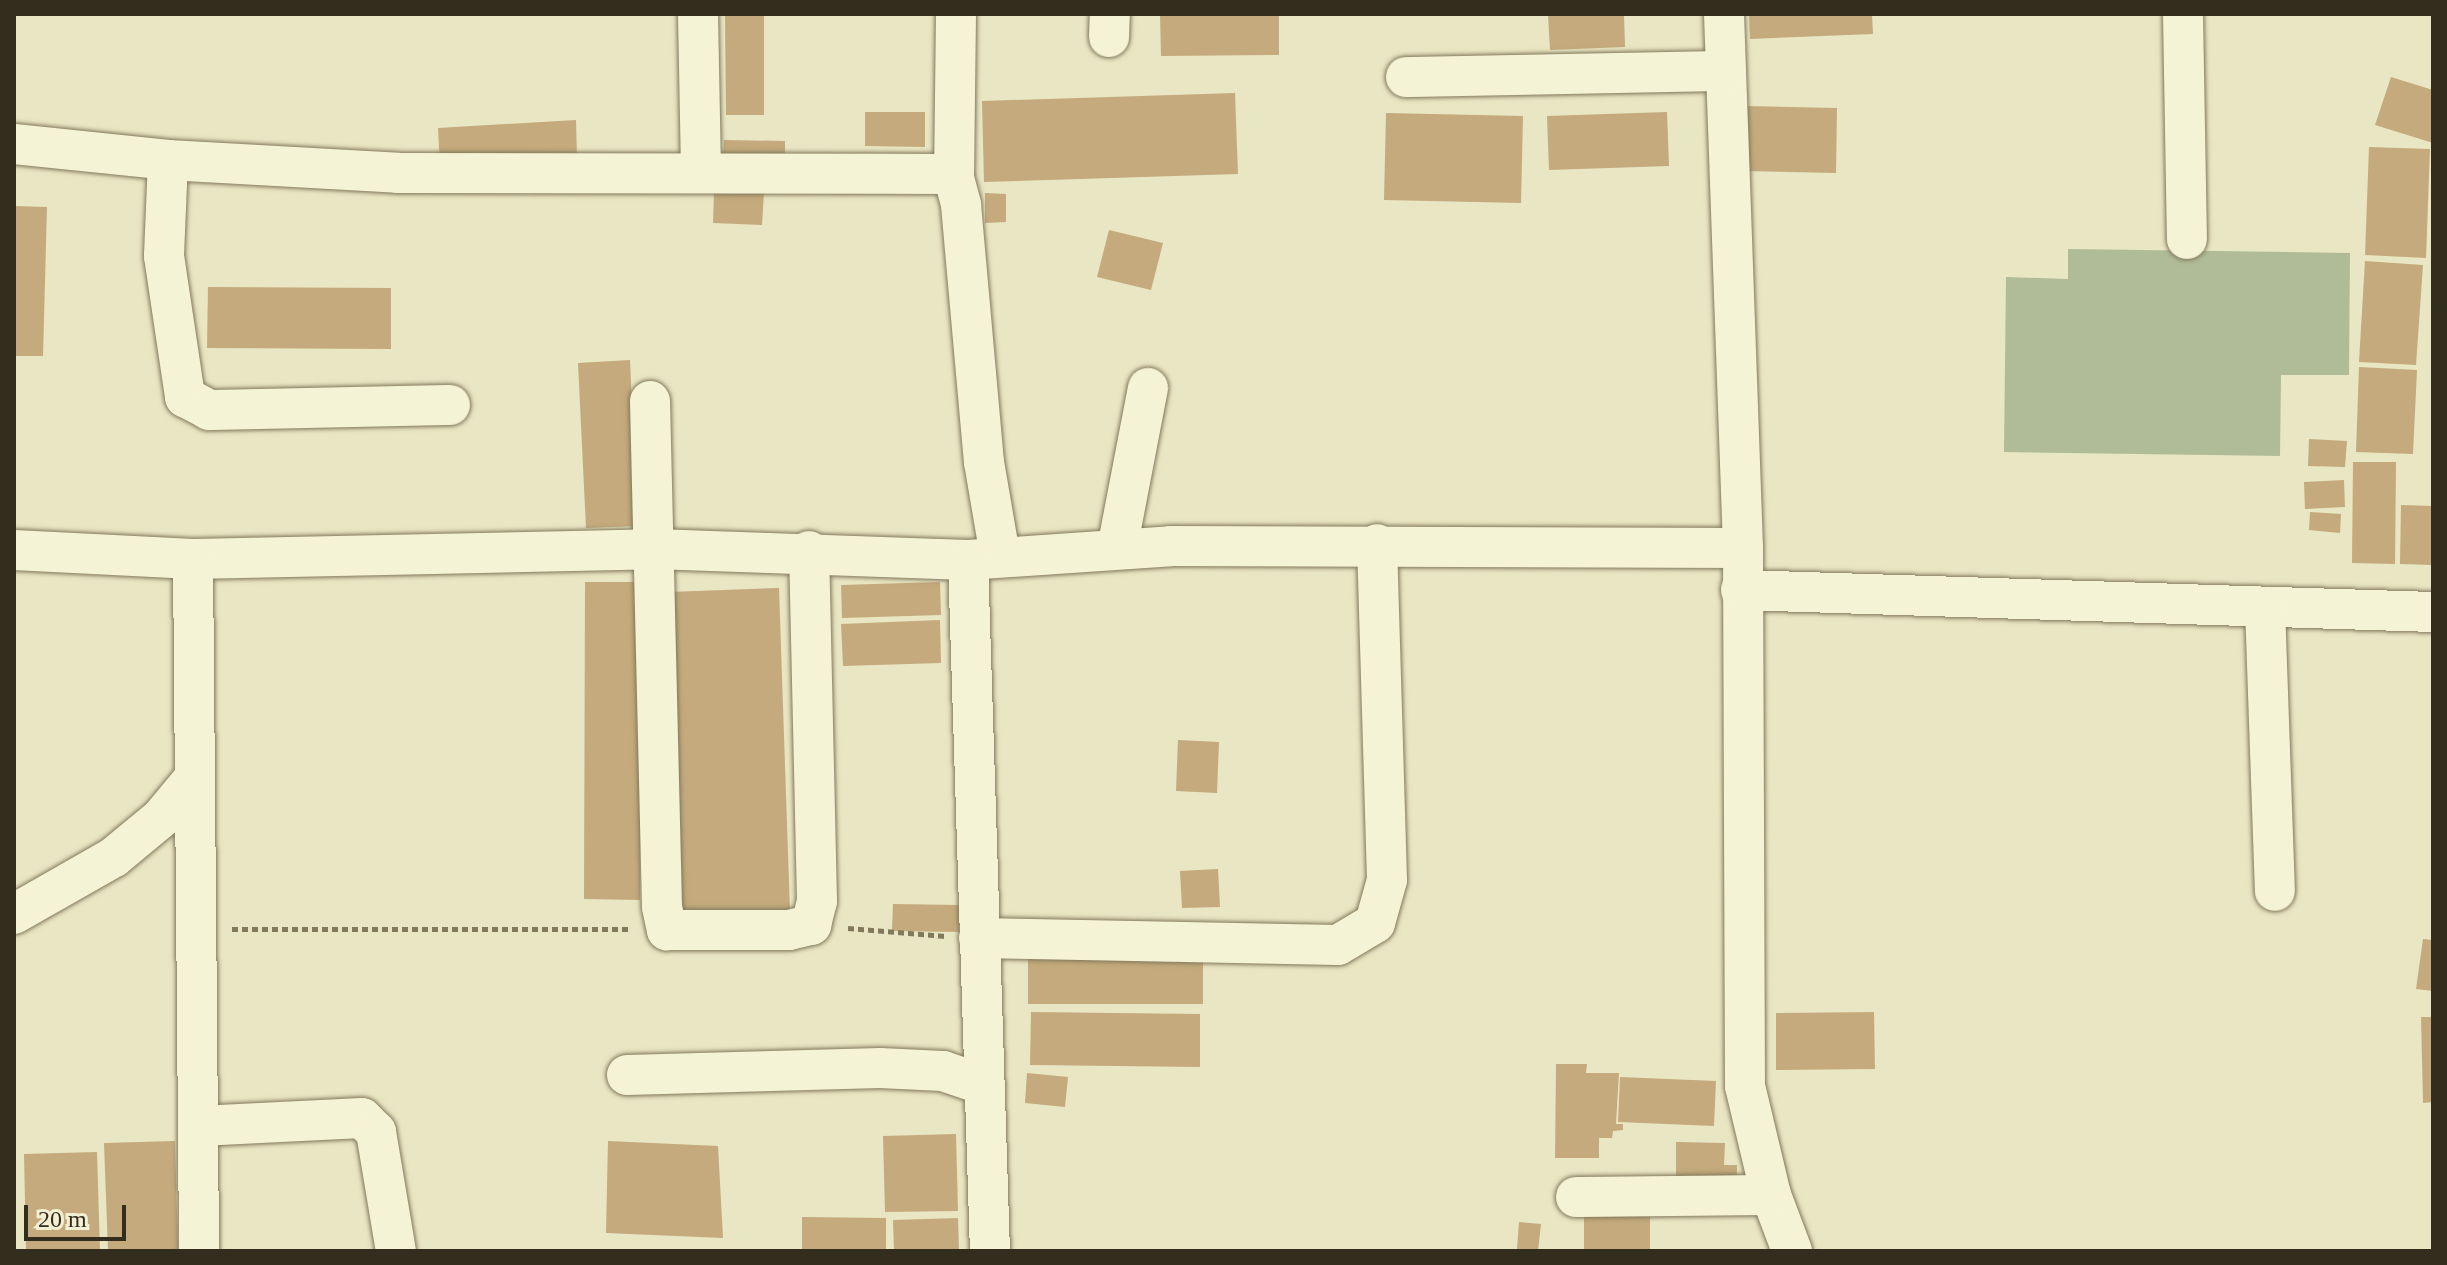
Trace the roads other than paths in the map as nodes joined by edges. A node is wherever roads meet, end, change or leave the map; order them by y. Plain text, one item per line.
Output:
1 (698, 14) edge
2 (956, 14) edge
3 (1724, 14) edge
4 (2183, 14) edge
5 (1726, 71) junction
6 (1406, 77) dead end
7 (14, 144) edge
8 (168, 160) junction
9 (701, 172) junction
10 (954, 178) junction
11 (2187, 239) dead end
12 (1148, 388) dead end
13 (650, 401) dead end
14 (450, 405) dead end
15 (1377, 544) junction
16 (1743, 548) junction
17 (654, 549) junction
18 (1117, 549) junction
19 (14, 550) edge
20 (809, 551) junction
21 (984, 558) junction
22 (193, 559) junction
23 (1741, 590) junction
24 (2265, 607) junction
25 (2433, 612) edge
26 (195, 777) junction
27 (2275, 891) dead end
28 (14, 914) edge
29 (979, 938) junction
30 (627, 1075) dead end
31 (984, 1085) junction
32 (199, 1126) junction
33 (1771, 1195) junction
34 (1576, 1197) dead end
35 (199, 1251) edge
36 (396, 1251) edge
37 (990, 1251) edge
38 (1792, 1251) edge

1 - 9 street
2 - 10 street
3 - 5 street
4 - 11 street
5 - 6 street
5 - 16 street
7 - 8 street
8 - 9 street
8 - 14 street
9 - 10 street
10 - 21 street
12 - 18 street
13 - 17 street
15 - 16 street
15 - 18 street
15 - 29 street
16 - 23 street
17 - 20 street
17 - 20 street
17 - 22 street
18 - 21 street
19 - 22 street
20 - 21 street
21 - 29 street
22 - 26 street
23 - 24 street
23 - 33 street
24 - 25 street
24 - 27 street
26 - 28 street
26 - 32 street
29 - 31 street
30 - 31 street
31 - 37 street
32 - 35 street
32 - 36 street
33 - 34 street
33 - 38 street

